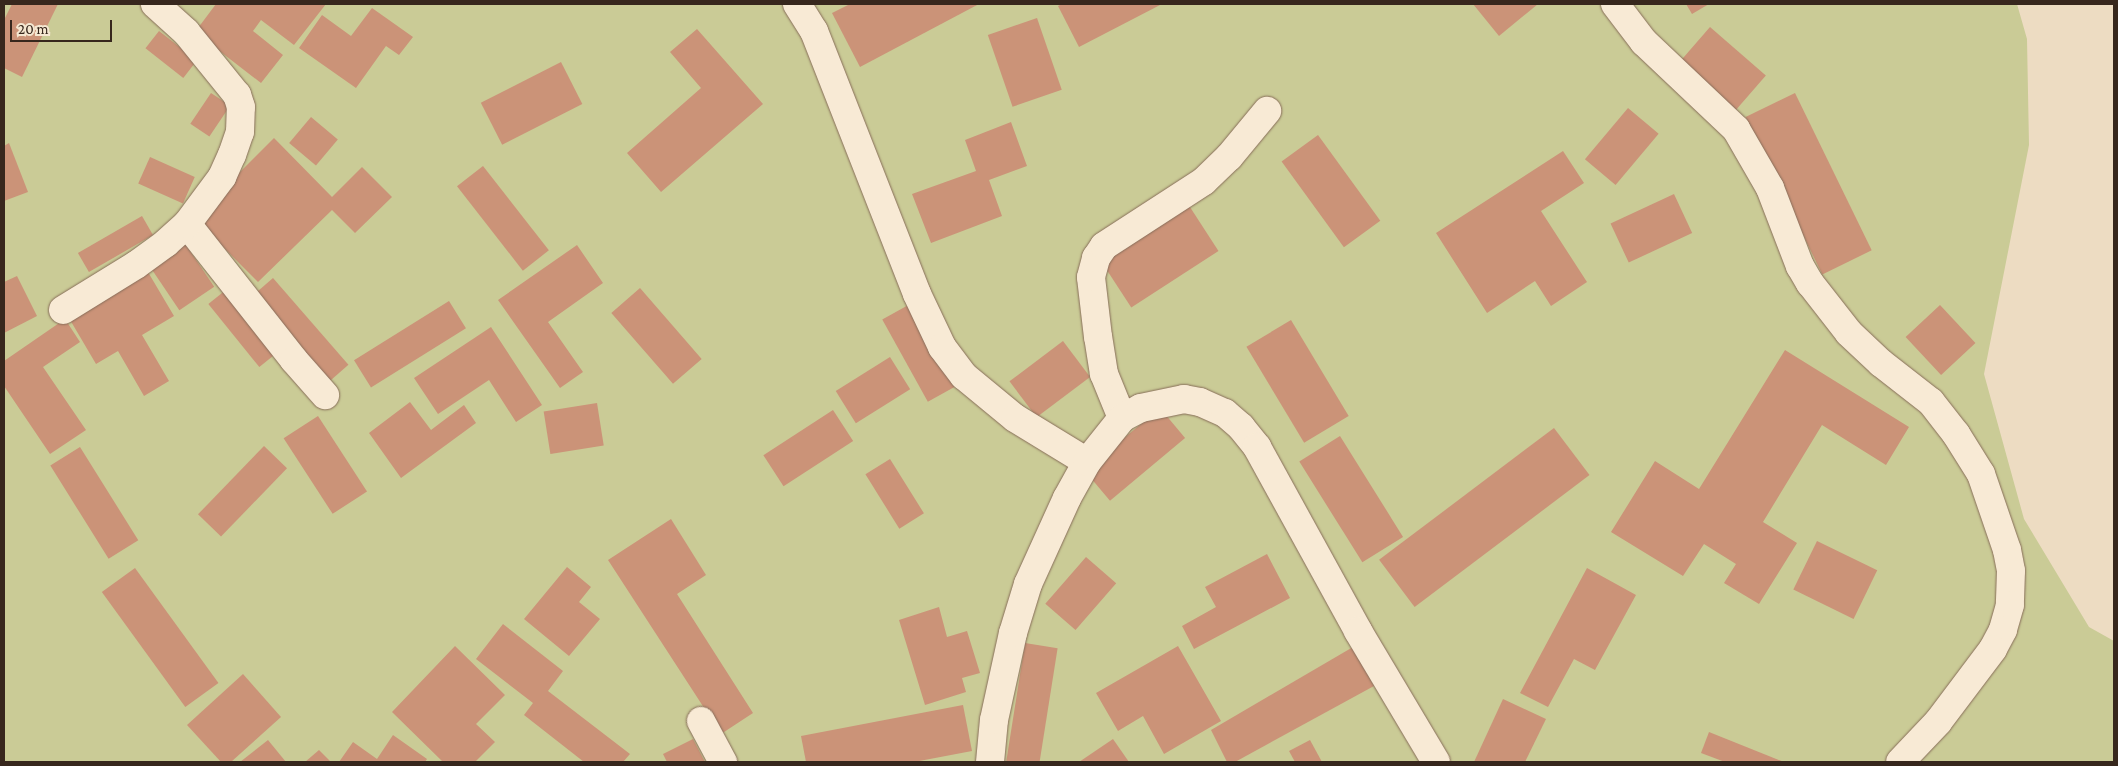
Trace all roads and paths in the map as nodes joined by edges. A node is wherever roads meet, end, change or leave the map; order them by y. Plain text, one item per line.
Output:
1 (155, 4) edge
2 (797, 4) edge
3 (1615, 4) edge
4 (1267, 111) dead end
5 (187, 224) junction
6 (63, 310) dead end
7 (325, 395) dead end
8 (1122, 418) junction
9 (1087, 462) junction
10 (700, 721) dead end
11 (723, 762) edge
12 (990, 762) edge
13 (1436, 762) edge
14 (1900, 762) edge

1 - 5 street
2 - 9 street
3 - 14 street
4 - 8 street
5 - 6 street
5 - 7 street
8 - 9 street
8 - 13 street
9 - 12 street
10 - 11 street

